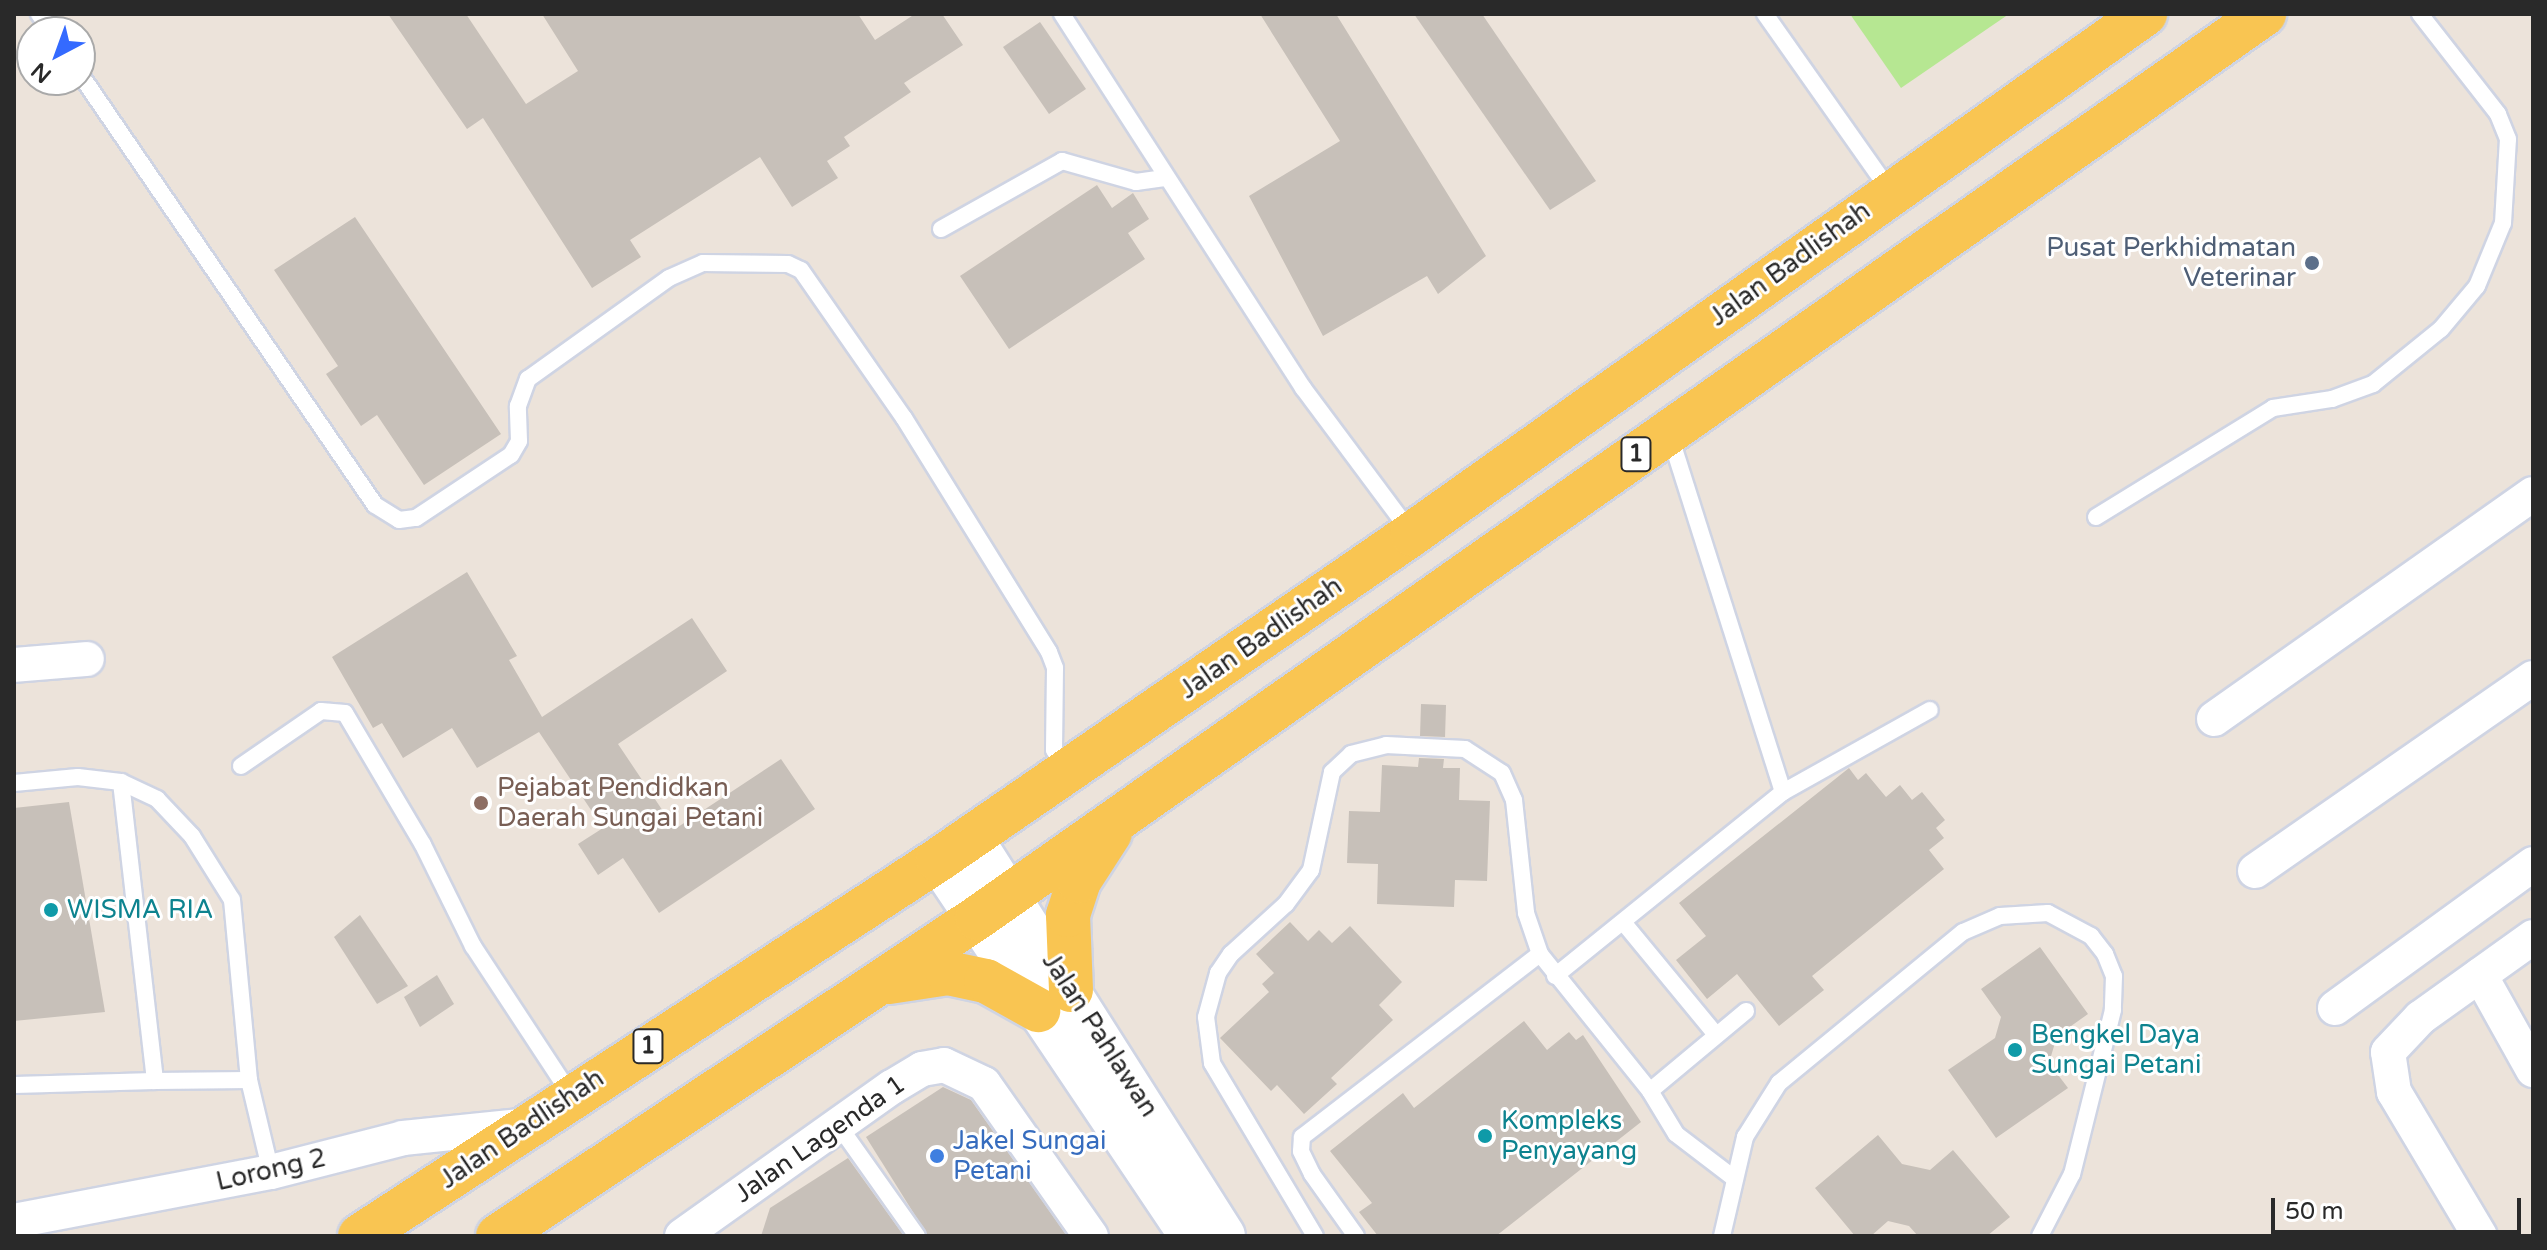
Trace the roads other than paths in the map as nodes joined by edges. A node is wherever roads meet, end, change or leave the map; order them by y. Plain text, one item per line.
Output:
1 (1062, 14) edge
2 (1765, 14) edge
3 (2145, 14) edge
4 (2264, 14) edge
5 (2420, 14) edge
6 (95, 96) edge
7 (1163, 178) junction
8 (1890, 191) junction
9 (941, 229) dead end
10 (1669, 431) junction
11 (2533, 494) edge
12 (2096, 517) dead end
13 (1412, 534) junction
14 (87, 659) dead end
15 (14, 665) edge
16 (2533, 678) edge
17 (1930, 710) dead end
18 (2214, 719) dead end
19 (241, 766) dead end
20 (1068, 771) junction
21 (121, 782) junction
22 (14, 783) edge
23 (1783, 792) junction
24 (1121, 817) junction
25 (955, 849) junction
26 (2533, 864) edge
27 (2255, 871) dead end
28 (994, 906) junction
29 (1623, 922) junction
30 (2533, 937) edge
31 (1540, 954) junction
32 (2480, 975) junction
33 (1555, 976) junction
34 (875, 986) junction
35 (1054, 1000) junction
36 (2335, 1008) dead end
37 (1746, 1011) dead end
38 (1716, 1035) junction
39 (2533, 1070) edge
40 (249, 1080) junction
41 (155, 1081) junction
42 (14, 1085) edge
43 (1650, 1091) junction
44 (571, 1095) junction
45 (528, 1125) junction
46 (839, 1126) junction
47 (271, 1172) junction
48 (1735, 1179) junction
49 (14, 1221) edge
50 (718, 1225) edge
51 (360, 1236) edge
52 (498, 1236) edge
53 (682, 1236) edge
54 (917, 1236) edge
55 (1091, 1236) edge
56 (1191, 1236) edge
57 (1224, 1236) edge
58 (1315, 1236) edge
59 (1356, 1236) edge
60 (1722, 1236) edge
61 (2040, 1236) edge
62 (2480, 1236) edge

1 - 7 lane
2 - 8 lane
3 - 8 main road, Jalan Badlishah / 1
4 - 10 main road, 1
5 - 12 lane
6 - 20 lane
7 - 9 lane
7 - 13 lane
8 - 13 main road, Jalan Badlishah / 1
10 - 23 lane
10 - 24 main road, 1
11 - 18 street
13 - 20 main road, Jalan Badlishah / 1
14 - 15 street
16 - 27 street
17 - 23 lane
19 - 44 lane
20 - 25 main road, Jalan Badlishah / 1
21 - 22 lane
21 - 40 lane
21 - 41 lane
23 - 29 lane
24 - 28 main road, 1
24 - 35 main road
25 - 28 street, Jalan Pahlawan
25 - 44 main road, Jalan Badlishah / 1
26 - 36 street
28 - 34 main road, 1
28 - 35 street, Jalan Pahlawan
29 - 33 lane
29 - 38 lane
30 - 32 street
31 - 33 lane
31 - 58 lane
31 - 59 lane
32 - 39 street
32 - 62 street
33 - 43 lane
34 - 35 main road
34 - 52 main road, 1
35 - 56 street, Jalan Pahlawan
35 - 57 street, Jalan Pahlawan
37 - 38 lane
38 - 43 lane
40 - 41 lane
40 - 47 lane
41 - 42 lane
43 - 48 lane
44 - 45 main road, Jalan Badlishah / 1
45 - 47 street, Lorong 2
45 - 51 main road, Jalan Badlishah / 1
46 - 50 street, Jalan Lagenda 1
46 - 54 lane
46 - 55 street, Jalan Lagenda 1
47 - 49 street, Lorong 2
48 - 60 lane
48 - 61 lane
50 - 53 street, Jalan Lagenda 1

